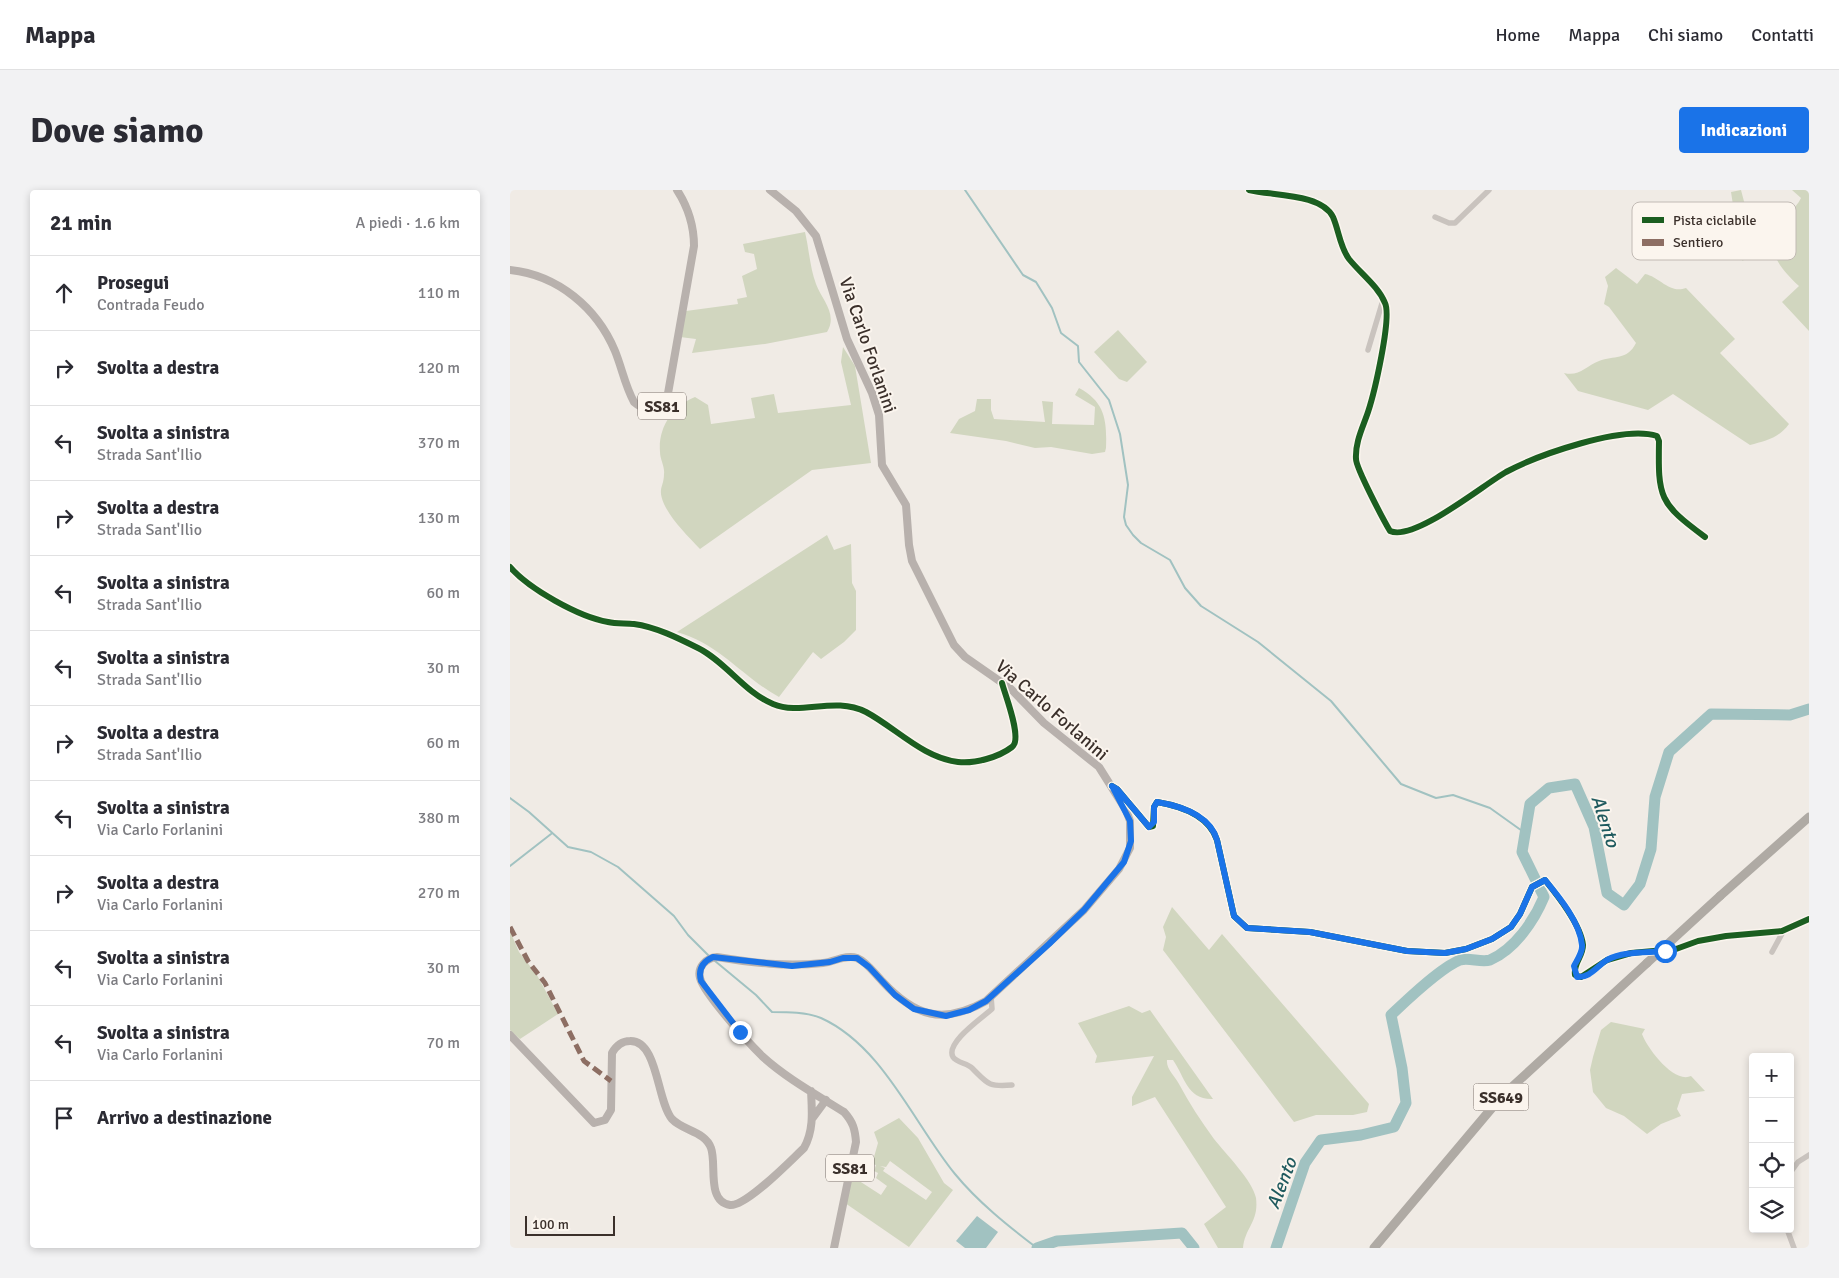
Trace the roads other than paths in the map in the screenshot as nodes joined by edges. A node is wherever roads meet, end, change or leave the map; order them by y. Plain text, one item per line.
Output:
1 (677, 190) edge
2 (770, 190) edge
3 (1249, 190) edge
4 (1489, 190) edge
5 (1435, 217) dead end
6 (510, 270) edge
7 (1383, 300) junction
8 (1368, 350) dead end
9 (1705, 537) dead end
10 (510, 567) edge
11 (1002, 683) junction
12 (1112, 786) junction
13 (1809, 817) edge
14 (1809, 919) edge
15 (1784, 930) junction
16 (1772, 952) dead end
17 (991, 996) junction
18 (510, 1035) edge
19 (1012, 1085) dead end
20 (811, 1090) junction
21 (826, 1100) junction
22 (812, 1119) junction
23 (1809, 1155) edge
24 (1794, 1168) edge
25 (1788, 1233) edge
26 (834, 1248) edge
27 (1374, 1248) edge
28 (1794, 1248) edge

1 - 6 main road, SS81
2 - 11 main road, Via Carlo Forlanini / SS81
3 - 7 street
4 - 5 street
7 - 8 street
7 - 9 street
10 - 11 street
11 - 12 main road, Via Carlo Forlanini / SS81
12 - 15 street
12 - 17 main road, Via Carlo Forlanini / SS81
13 - 27 highway, SS649, bridge
14 - 15 street
15 - 16 street
17 - 19 street
17 - 20 main road, Via Carlo Forlanini / SS81
18 - 22 main road
20 - 21 main road, Via Carlo Forlanini / SS81
20 - 22 main road
21 - 22 main road
21 - 26 main road, Via Carlo Forlanini / SS81
23 - 24 street
25 - 28 street

